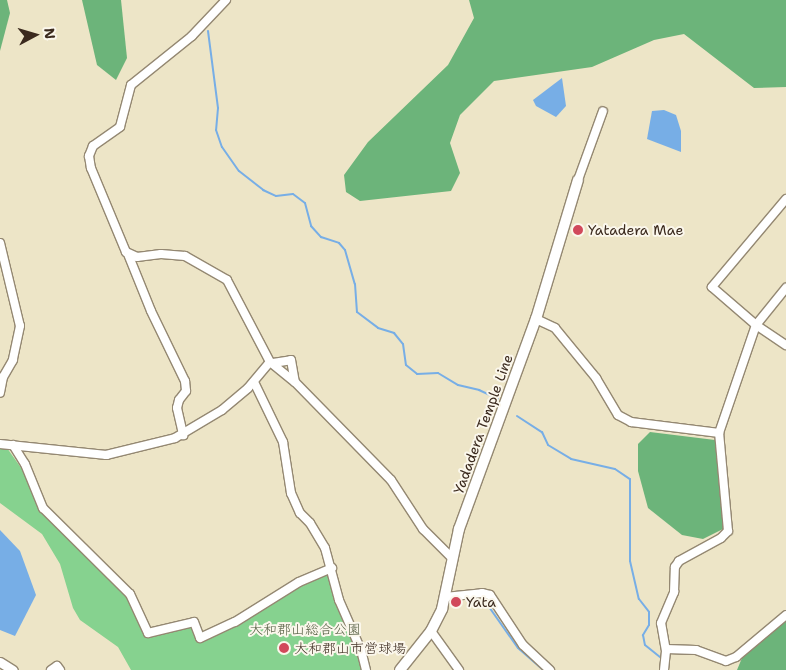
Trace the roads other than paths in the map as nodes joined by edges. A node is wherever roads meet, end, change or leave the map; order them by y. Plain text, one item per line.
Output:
1 (226, 0) edge
2 (603, 110) dead end
3 (578, 180) joint
4 (786, 199) edge
5 (0, 243) edge
6 (128, 253) junction
7 (786, 288) edge
8 (536, 319) junction
9 (756, 325) junction
10 (786, 345) edge
11 (271, 362) junction
12 (254, 382) junction
13 (296, 382) junction
14 (0, 393) edge
15 (719, 433) junction
16 (183, 434) junction
17 (0, 444) edge
18 (13, 445) junction
19 (453, 559) junction
20 (332, 568) junction
21 (445, 597) junction
22 (786, 615) edge
23 (431, 631) junction
24 (666, 649) junction
25 (0, 662) edge
26 (13, 670) edge
27 (52, 670) edge
28 (60, 670) edge
29 (366, 670) edge
30 (400, 670) edge
31 (459, 670) edge
32 (550, 670) edge
33 (664, 670) edge

1 - 6 street
2 - 3 street
3 - 8 main road, Yadadera Temple Line
4 - 9 street
5 - 14 street
6 - 11 street
6 - 16 street
7 - 9 street
8 - 15 street
8 - 19 main road, Yadadera Temple Line
9 - 10 street
9 - 15 street
11 - 12 street
11 - 13 street
11 - 13 street
12 - 16 street
12 - 20 street
13 - 19 street
15 - 24 street
16 - 18 street
17 - 18 street
18 - 20 street
19 - 21 main road, Yadadera Temple Line
20 - 29 street
21 - 23 main road, Yadadera Temple Line
21 - 32 street
22 - 24 street
23 - 30 main road, Yadadera Temple Line
23 - 31 street
24 - 33 street
25 - 26 street
27 - 28 street

